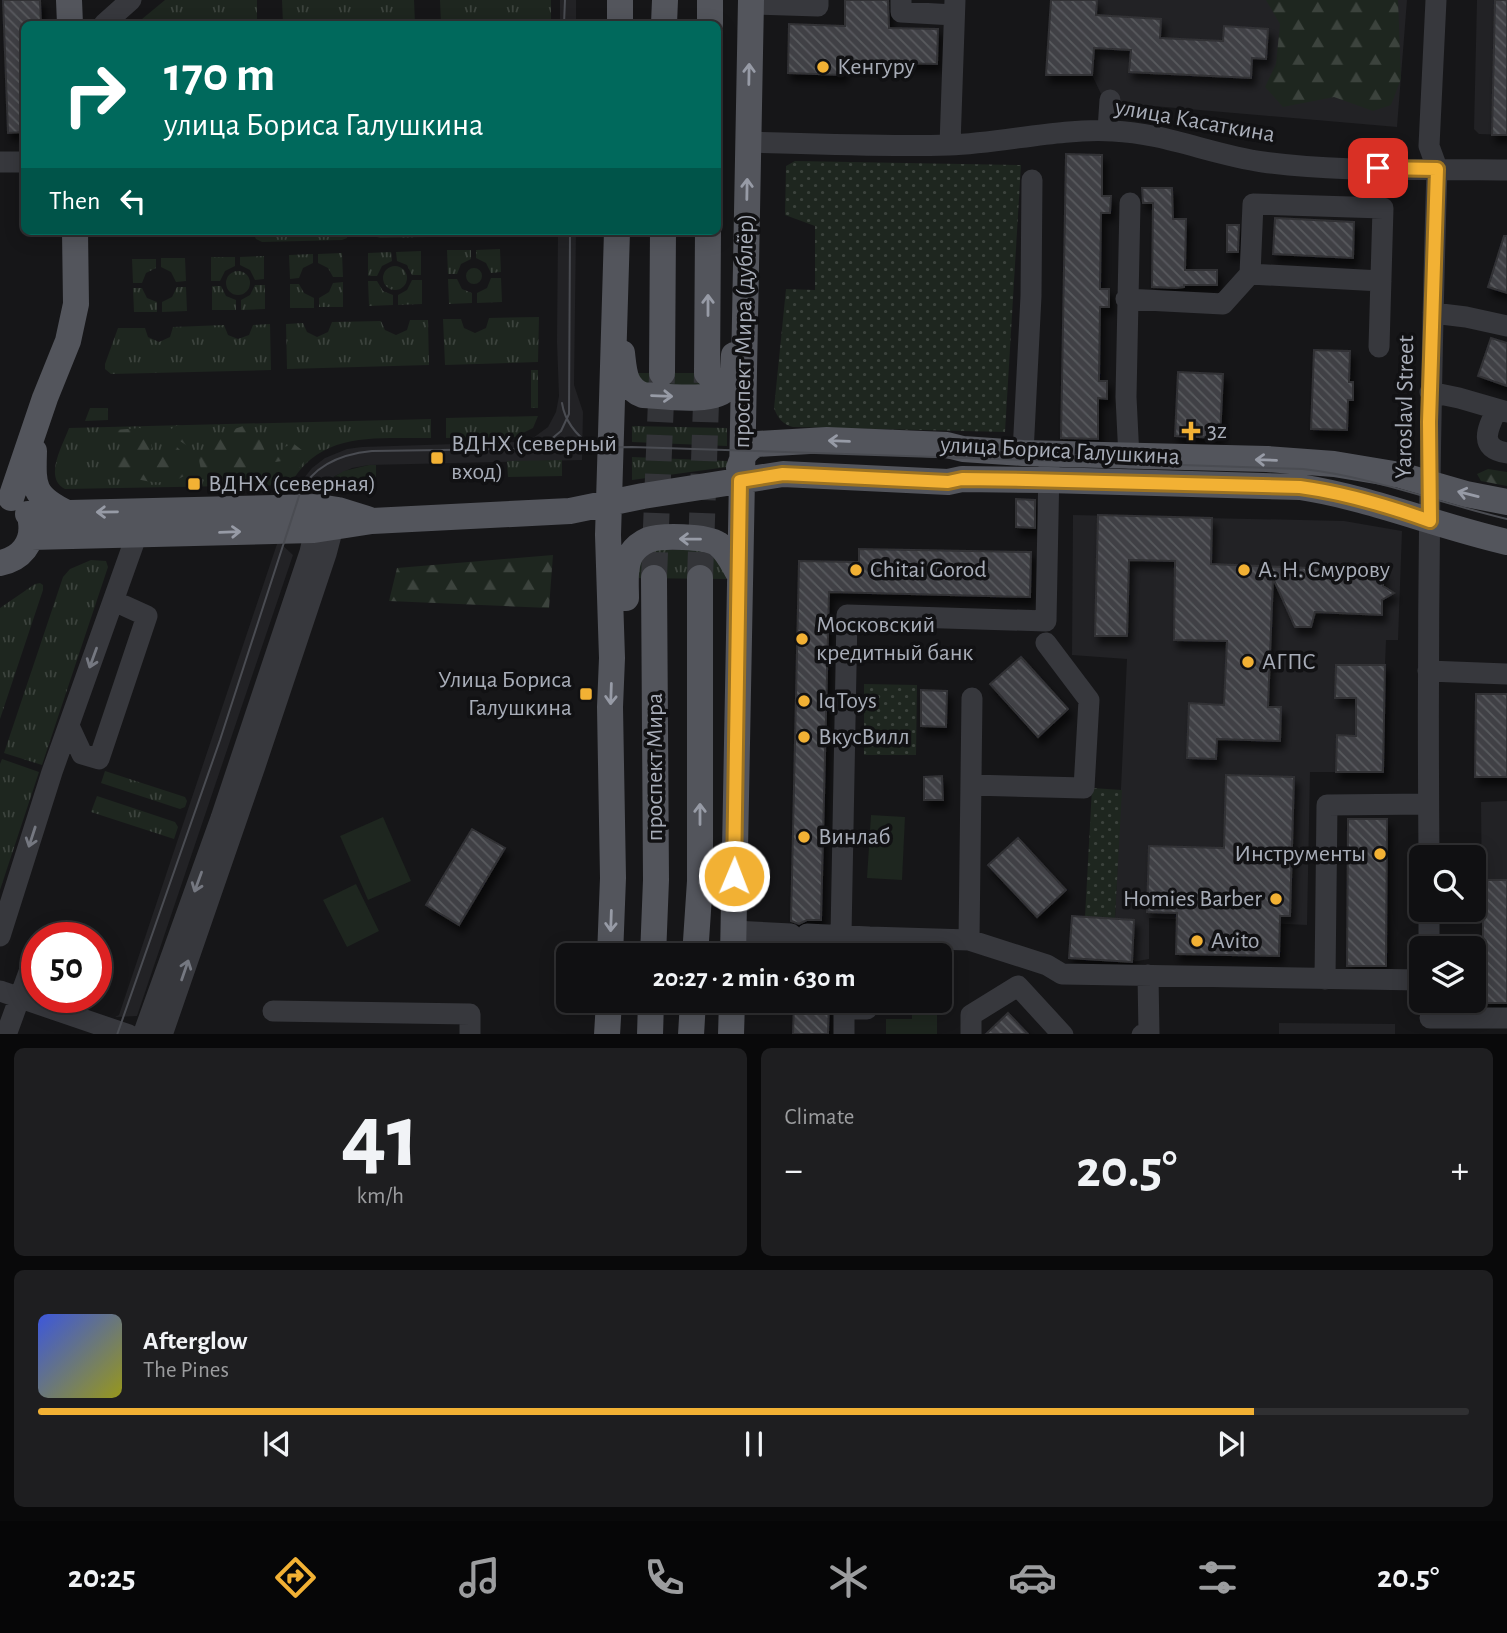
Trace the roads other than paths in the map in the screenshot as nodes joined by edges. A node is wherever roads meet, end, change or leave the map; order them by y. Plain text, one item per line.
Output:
1 (69, 0) edge
2 (131, 0) edge
3 (621, 0) edge
4 (665, 0) edge
5 (710, 0) edge
6 (818, 0) edge
7 (901, 0) edge
8 (1436, 0) edge
9 (751, 2) edge
10 (954, 7) edge
11 (70, 21) edge
12 (107, 21) edge
13 (620, 21) edge
14 (664, 21) edge
15 (710, 21) edge
16 (1110, 100) dead end
17 (1108, 131) junction
18 (748, 142) junction
19 (950, 145) junction
20 (0, 162) edge
21 (21, 162) edge
22 (1437, 169) junction
23 (1507, 170) edge
24 (1032, 180) dead end
25 (1130, 203) dead end
26 (75, 235) edge
27 (617, 235) edge
28 (663, 235) edge
29 (708, 235) edge
30 (1250, 274) junction
31 (1381, 281) junction
32 (1126, 299) junction
33 (613, 307) junction
34 (745, 307) junction
35 (1433, 313) junction
36 (1507, 326) edge
37 (1379, 346) dead end
38 (662, 373) tunnel mouth
39 (707, 373) tunnel mouth
40 (1430, 393) junction
41 (1502, 410) edge
42 (744, 421) junction
43 (36, 424) junction
44 (784, 442) junction
45 (1023, 453) junction
46 (1507, 453) edge
47 (1129, 457) junction
48 (1049, 467) junction
49 (735, 474) junction
50 (1429, 483) junction
51 (1507, 502) edge
52 (610, 503) junction
53 (224, 509) junction
54 (18, 511) edge
55 (67, 513) junction
56 (326, 519) junction
57 (1430, 521) junction
58 (144, 534) junction
59 (1507, 542) edge
60 (0, 563) edge
61 (740, 576) junction
62 (654, 578) tunnel mouth
63 (700, 578) tunnel mouth
64 (1046, 632) junction
65 (612, 658) junction
66 (1428, 671) junction
67 (1507, 674) edge
68 (972, 698) dead end
69 (73, 734) junction
70 (971, 785) junction
71 (1428, 804) junction
72 (1429, 845) edge
73 (841, 935) junction
74 (0, 936) edge
75 (969, 940) junction
76 (610, 943) edge
77 (654, 943) edge
78 (696, 943) edge
79 (733, 943) edge
80 (740, 943) edge
81 (861, 943) edge
82 (919, 943) edge
83 (21, 973) edge
84 (1148, 975) junction
85 (1325, 979) junction
86 (1409, 980) edge
87 (10, 995) edge
88 (273, 1011) dead end
89 (608, 1013) edge
90 (651, 1013) edge
91 (692, 1013) edge
92 (732, 1013) edge
93 (845, 1013) edge
94 (0, 1014) edge
95 (1429, 1018) edge
96 (1507, 1018) edge
97 (6, 1034) edge
98 (129, 1034) edge
99 (144, 1034) edge
100 (162, 1034) edge
101 (470, 1034) edge
102 (607, 1034) edge
103 (650, 1034) edge
104 (691, 1034) edge
105 (731, 1034) edge
106 (844, 1034) edge
107 (971, 1034) edge
108 (1063, 1034) edge
109 (1142, 1034) edge

1 - 11 main road
2 - 12 street
3 - 13 main road
4 - 14 main road
5 - 15 main road
6 - 9 street
7 - 10 street
8 - 22 street, Yaroslavl Street
18 -> 9 main road, проспект Мира (дублёр)
10 - 19 street
16 - 17 street
17 - 19 street, улица Касаткина
17 - 22 street, улица Касаткина
18 - 19 street, улица Касаткина
34 -> 18 main road, проспект Мира (дублёр)
20 - 21 street
22 - 23 street, улица Касаткина
22 - 35 street, Yaroslavl Street
24 - 45 street
25 - 32 street
26 - 43 main road
27 - 33 main road
28 - 38 main road
39 -> 29 main road
30 - 31 street
30 - 31 street
30 - 32 street
31 - 37 street
32 - 47 street
33 -> 34 main road
33 - 52 main road
34 - 42 main road, проспект Мира (дублёр)
35 - 36 street
35 - 40 street, Yaroslavl Street
40 - 41 street
40 - 50 street, Yaroslavl Street
41 - 46 street
42 - 44 main road
42 - 49 main road, проспект Мира (дублёр)
43 - 54 main road
43 - 55 main road
45 -> 44 main road, улица Бориса Галушкина
44 - 49 main road, улица Бориса Галушкина
45 - 48 main road, улица Бориса Галушкина
47 - 48 main road, улица Бориса Галушкина
50 -> 47 main road, улица Бориса Галушкина
48 - 49 main road, улица Бориса Галушкина
48 - 57 main road, улица Бориса Галушкина
48 - 64 street
49 - 52 main road
49 - 61 main road, проспект Мира (дублёр)
51 -> 50 main road, улица Бориса Галушкина
50 - 57 street, Yaroslavl Street
52 - 56 main road
52 - 65 main road
53 -> 55 main road
53 - 56 main road
53 - 58 street
54 - 55 main road
54 - 58 main road
54 - 60 main road
58 -> 56 main road
56 -> 99 street
100 -> 56 street
57 - 59 main road, улица Бориса Галушкина
57 - 66 street, Yaroslavl Street
58 -> 69 street
58 - 69 street
61 -> 65 main road
61 - 79 main road, проспект Мира (дублёр)
62 - 77 main road, проспект Мира
78 -> 63 main road, проспект Мира
64 - 70 street
64 - 73 street
65 -> 76 main road
66 - 67 street
66 - 71 street, Yaroslavl Street
68 - 70 street
69 -> 74 street
70 - 75 street
71 - 72 street, Yaroslavl Street
71 - 85 street
73 - 80 street
73 - 81 street
75 - 82 street
75 - 84 street
83 - 87 street
84 - 85 street
84 - 109 street
85 - 86 street
87 - 94 street
87 - 97 street
87 - 98 street
88 - 101 street
89 - 102 main road
90 - 103 main road
91 - 104 main road
92 - 105 main road
93 - 106 street
95 - 96 street
107 - 108 street

